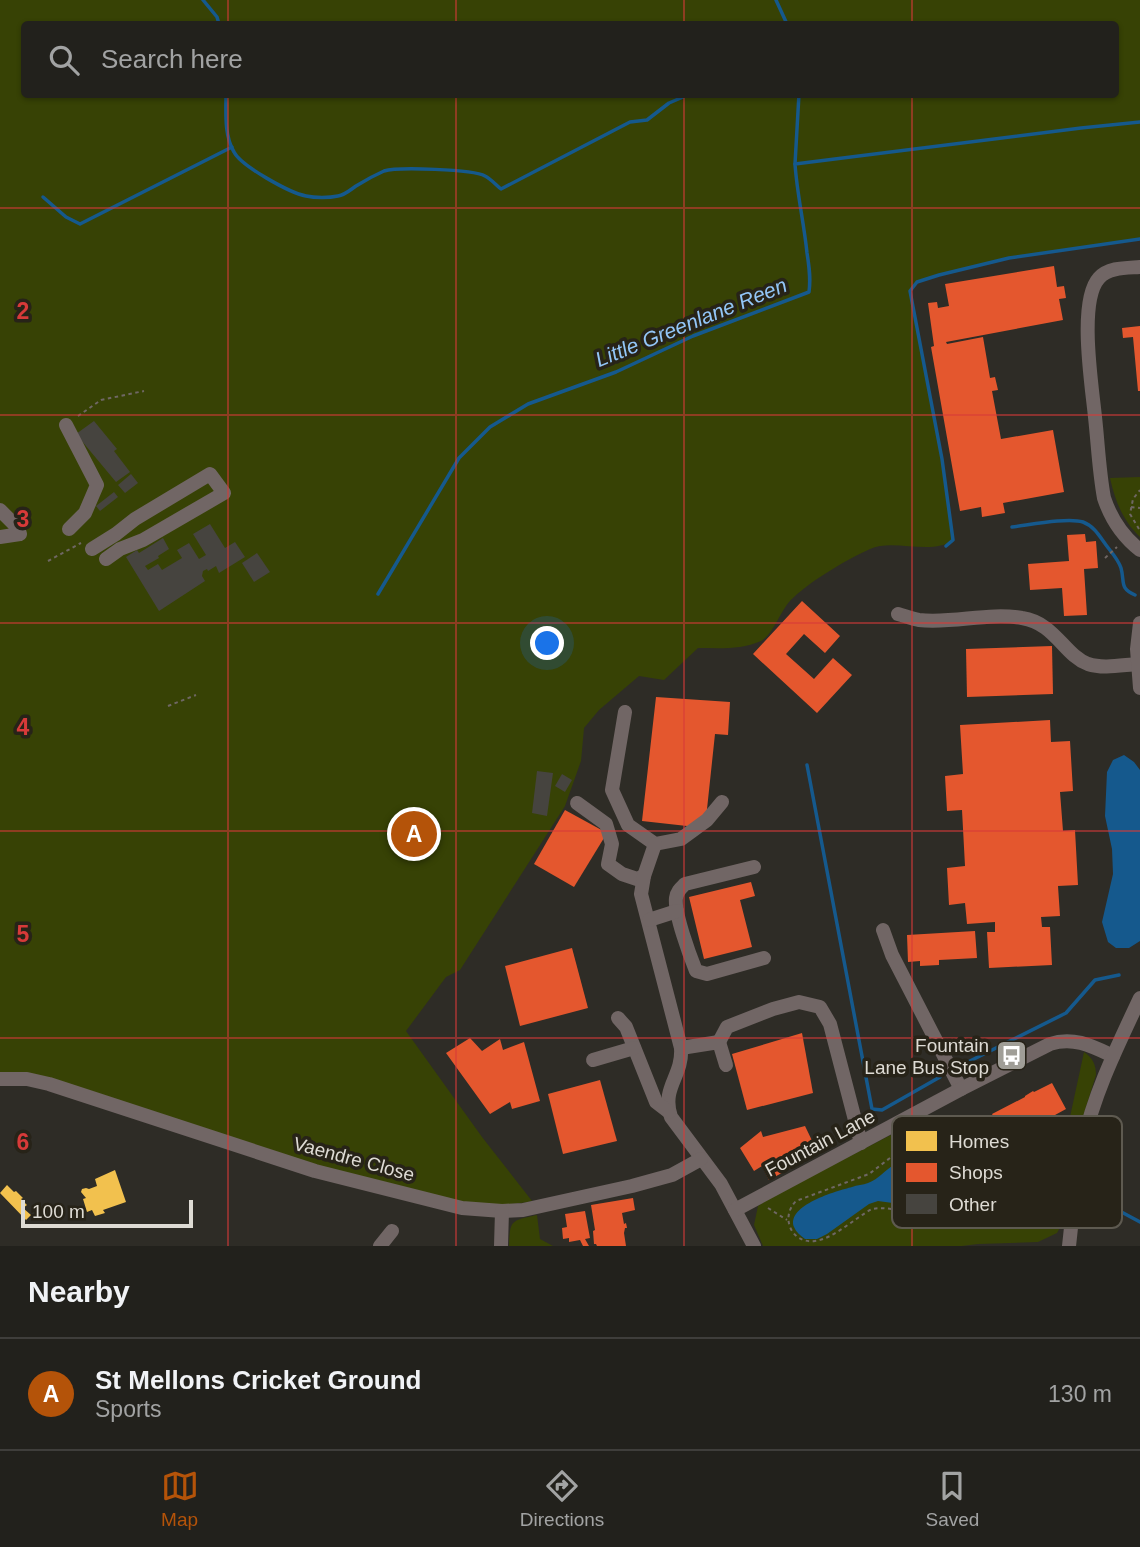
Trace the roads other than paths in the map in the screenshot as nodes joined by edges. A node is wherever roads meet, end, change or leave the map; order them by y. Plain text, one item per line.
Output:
1 (1140, 267) edge
2 (66, 425) road end
3 (0, 510) edge
4 (69, 529) dead end
5 (0, 537) edge
6 (87, 546) road end
7 (1140, 550) edge
8 (106, 559) dead end
9 (898, 614) dead end
10 (1140, 623) edge
11 (1137, 664) junction
12 (1140, 688) edge
13 (625, 712) dead end
14 (722, 802) dead end
15 (577, 803) dead end
16 (655, 844) junction
17 (754, 867) dead end
18 (645, 876) junction
19 (677, 911) junction
20 (649, 920) junction
21 (883, 930) dead end
22 (764, 958) dead end
23 (1140, 998) edge
24 (618, 1018) dead end
25 (719, 1042) junction
26 (634, 1048) junction
27 (681, 1048) junction
28 (1113, 1056) junction
29 (593, 1060) dead end
30 (726, 1065) dead end
31 (0, 1079) edge
32 (961, 1090) junction
33 (669, 1112) junction
34 (912, 1116) edge
35 (1091, 1116) edge
36 (892, 1127) edge
37 (861, 1143) junction
38 (701, 1159) junction
39 (736, 1210) junction
40 (502, 1211) junction
41 (1071, 1228) edge
42 (392, 1231) dead end
43 (380, 1246) edge
44 (501, 1246) edge
45 (754, 1246) edge
46 (1069, 1246) edge

1 - 7 street
2 - 4 street
3 - 5 street
6 - 8 street
9 - 11 street
10 - 11 street
11 - 12 street
13 - 16 street
14 - 16 street
15 - 18 street
16 - 18 street
17 - 19 street
18 - 20 street
19 - 20 street
19 - 22 street
20 - 27 street
21 - 32 street
23 - 28 street
24 - 26 street
25 - 27 street
25 - 30 street
25 - 37 street
26 - 29 street
26 - 33 street
27 - 33 street
28 - 32 street, Fountain Lane
28 - 35 street
31 - 40 street, Vaendre Close
32 - 34 street, Fountain Lane
33 - 38 street
36 - 37 street, Fountain Lane
37 - 39 street, Fountain Lane
38 - 39 street
38 - 40 street, Vaendre Close
39 - 45 street
40 - 44 street
41 - 46 street
42 - 43 street

